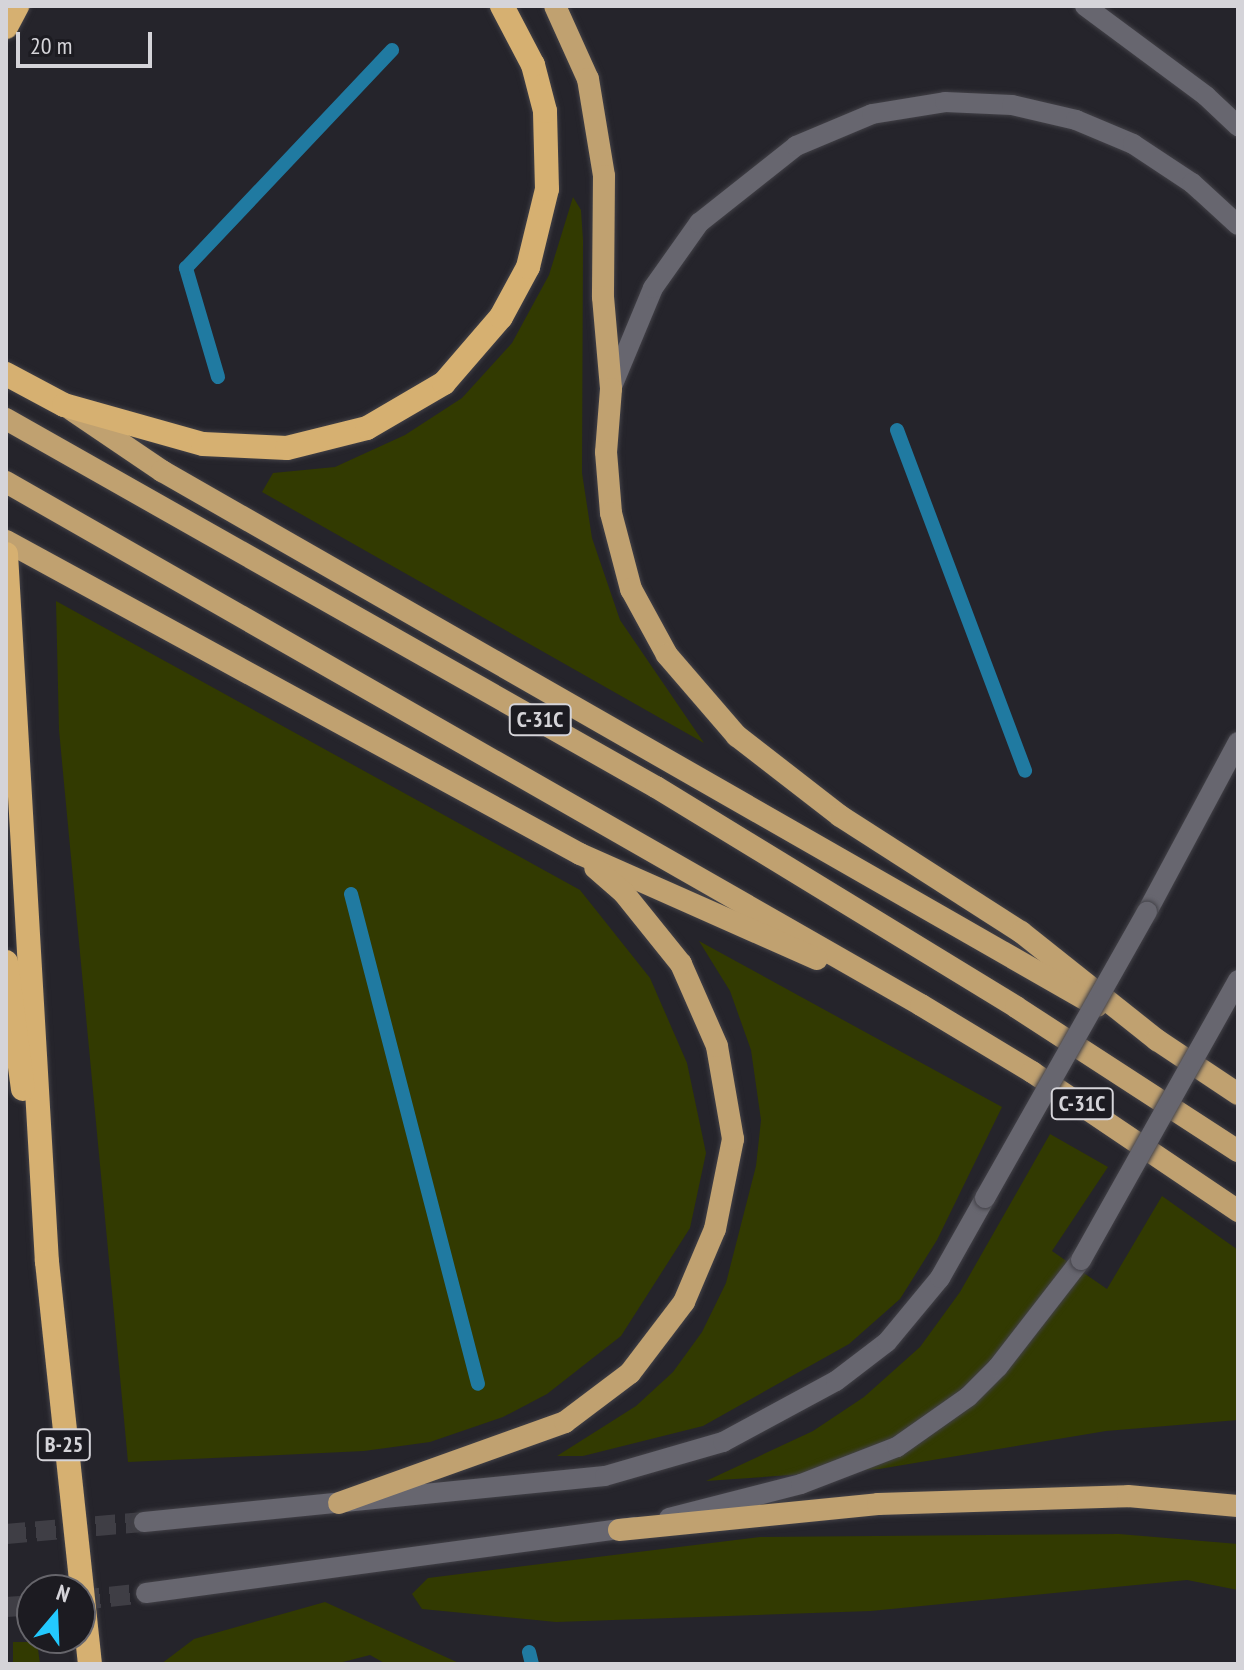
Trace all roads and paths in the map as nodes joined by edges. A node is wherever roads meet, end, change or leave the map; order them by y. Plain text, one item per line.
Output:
1 (17, 6) edge
2 (502, 6) edge
3 (555, 6) edge
4 (1085, 6) edge
5 (6, 27) edge
6 (1238, 126) edge
7 (1238, 225) edge
8 (6, 374) edge
9 (611, 389) junction
10 (64, 405) junction
11 (6, 419) edge
12 (6, 482) edge
13 (6, 541) edge
14 (6, 554) edge
15 (1238, 742) edge
16 (580, 854) junction
17 (6, 962) edge
18 (1238, 980) edge
19 (921, 1005) junction
20 (1157, 1040) junction
21 (1238, 1094) edge
22 (1238, 1151) edge
23 (1238, 1211) edge
24 (47, 1262) junction
25 (339, 1503) junction
26 (1238, 1506) edge
27 (144, 1522) tunnel mouth
28 (619, 1530) junction
29 (146, 1593) tunnel mouth
30 (90, 1664) edge

1 - 5 highway
2 - 10 highway
3 - 9 highway
4 - 6 street
7 - 9 street
8 - 10 highway
9 - 20 highway
10 - 20 highway
11 - 22 highway, C-31C
12 - 19 highway, C-31C
13 - 16 highway
14 - 24 highway
15 - 25 street, bridge
16 - 19 highway
16 - 25 highway
17 - 24 highway, B-25
18 - 28 street, bridge
19 - 23 highway, C-31C
20 - 21 highway
24 - 30 highway, B-25
25 - 27 street
26 - 28 highway
28 - 29 street

